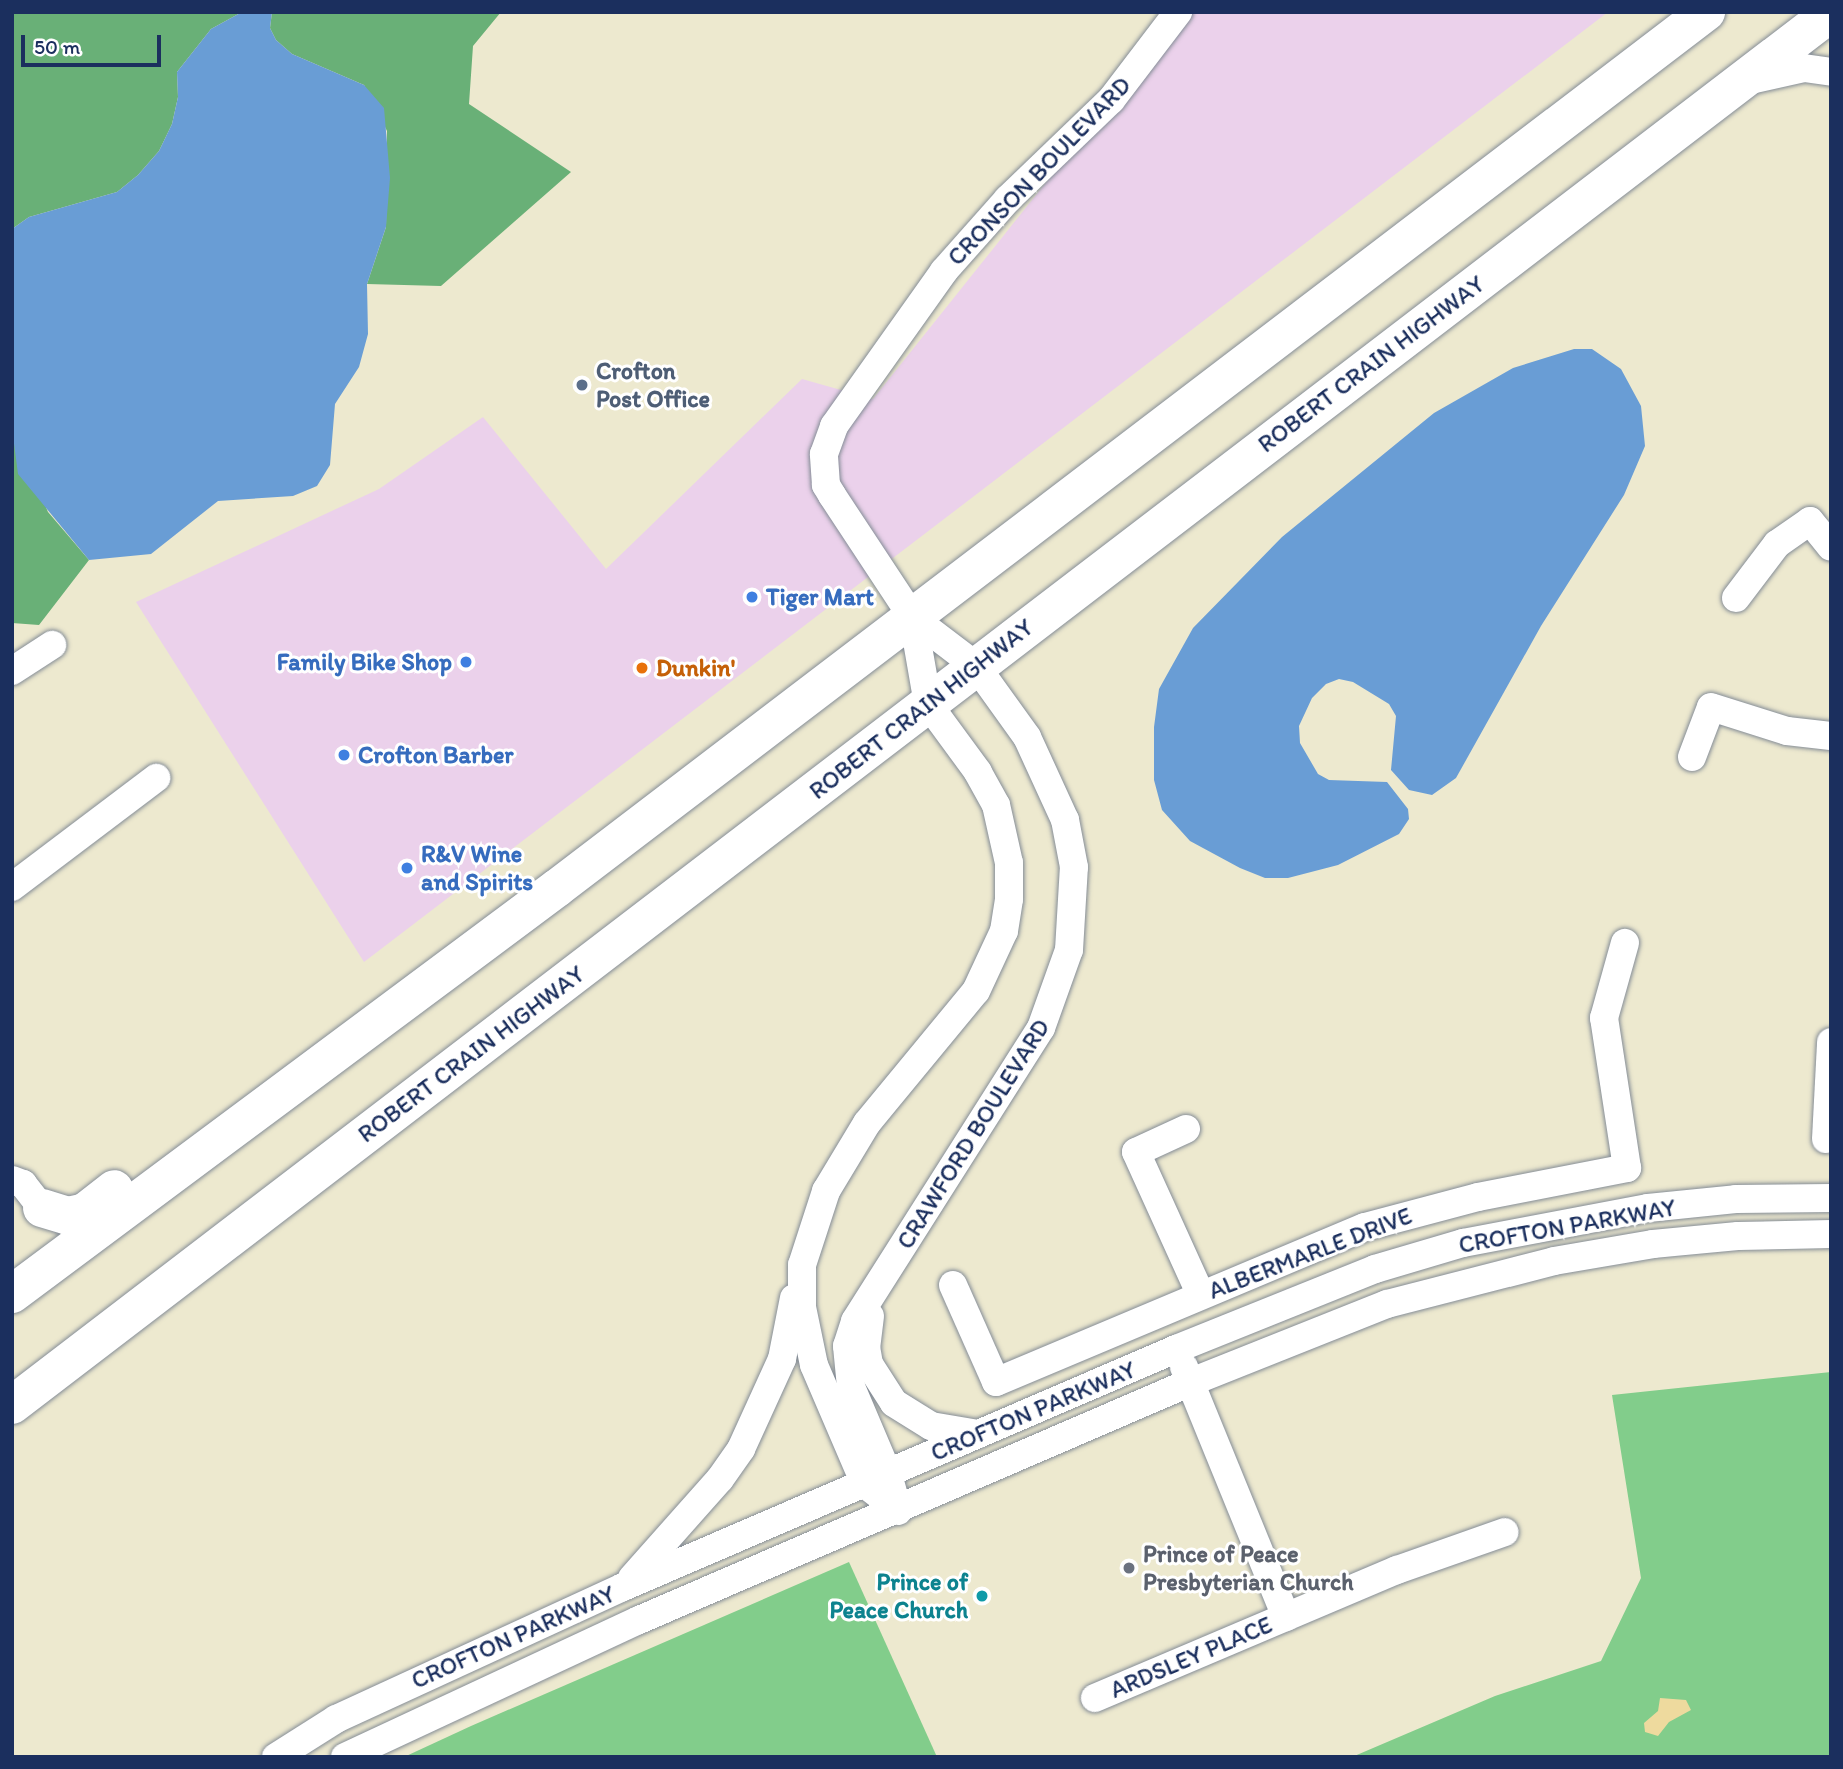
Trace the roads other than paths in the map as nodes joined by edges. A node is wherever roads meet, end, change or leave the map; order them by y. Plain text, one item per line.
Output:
1 (1178, 12) edge
2 (1706, 12) edge
3 (1831, 13) edge
4 (1831, 72) edge
5 (1740, 82) junction
6 (1831, 547) edge
7 (1736, 598) dead end
8 (913, 618) junction
9 (52, 645) dead end
10 (976, 666) junction
11 (12, 671) edge
12 (928, 704) junction
13 (1831, 736) edge
14 (1692, 757) dead end
15 (156, 778) dead end
16 (12, 887) edge
17 (1625, 943) dead end
18 (389, 1012) junction
19 (1831, 1042) edge
20 (1186, 1129) dead end
21 (1826, 1139) dead end
22 (26, 1190) edge
23 (1831, 1198) edge
24 (1831, 1234) edge
25 (802, 1265) junction
26 (12, 1271) edge
27 (883, 1278) junction
28 (953, 1285) dead end
29 (12, 1294) edge
30 (1201, 1296) junction
31 (1160, 1312) junction
32 (1176, 1349) junction
33 (1191, 1382) junction
34 (12, 1405) edge
35 (981, 1434) junction
36 (876, 1479) junction
37 (898, 1511) junction
38 (1505, 1532) dead end
39 (624, 1587) junction
40 (1286, 1617) junction
41 (1095, 1698) dead end
42 (276, 1757) edge
43 (345, 1757) edge

1 - 8 street, CRONSON BOULEVARD
2 - 8 highway
3 - 5 highway, ROBERT CRAIN HIGHWAY
4 - 5 street
5 - 10 highway, ROBERT CRAIN HIGHWAY
6 - 7 street
8 - 10 street, CRAWFORD BOULEVARD
8 - 12 street, CRAWFORD BOULEVARD
8 - 18 highway
9 - 11 street
10 - 12 highway, ROBERT CRAIN HIGHWAY
10 - 27 street, CRAWFORD BOULEVARD
12 - 25 street, CRAWFORD BOULEVARD
12 - 34 highway, ROBERT CRAIN HIGHWAY
13 - 14 street
15 - 16 street
17 - 30 street, ALBERMARLE DRIVE
18 - 22 highway
18 - 29 highway
19 - 21 street
20 - 30 street
22 - 26 highway
23 - 32 street, CROFTON PARKWAY
24 - 33 street, CROFTON PARKWAY
25 - 36 street, CRAWFORD BOULEVARD
25 - 39 street
27 - 35 street
27 - 36 street, CRAWFORD BOULEVARD
28 - 31 street, ALBERMARLE DRIVE
30 - 31 street, ALBERMARLE DRIVE
31 - 32 street
32 - 33 street, ARDSLEY PLACE
32 - 35 street, CROFTON PARKWAY
33 - 37 street, CROFTON PARKWAY
33 - 40 street, ARDSLEY PLACE
35 - 36 street, CROFTON PARKWAY
36 - 37 street, CRAWFORD BOULEVARD
36 - 39 street, CROFTON PARKWAY
37 - 43 street, CROFTON PARKWAY
38 - 40 street, ARDSLEY PLACE
39 - 42 street, CROFTON PARKWAY
40 - 41 street, ARDSLEY PLACE

